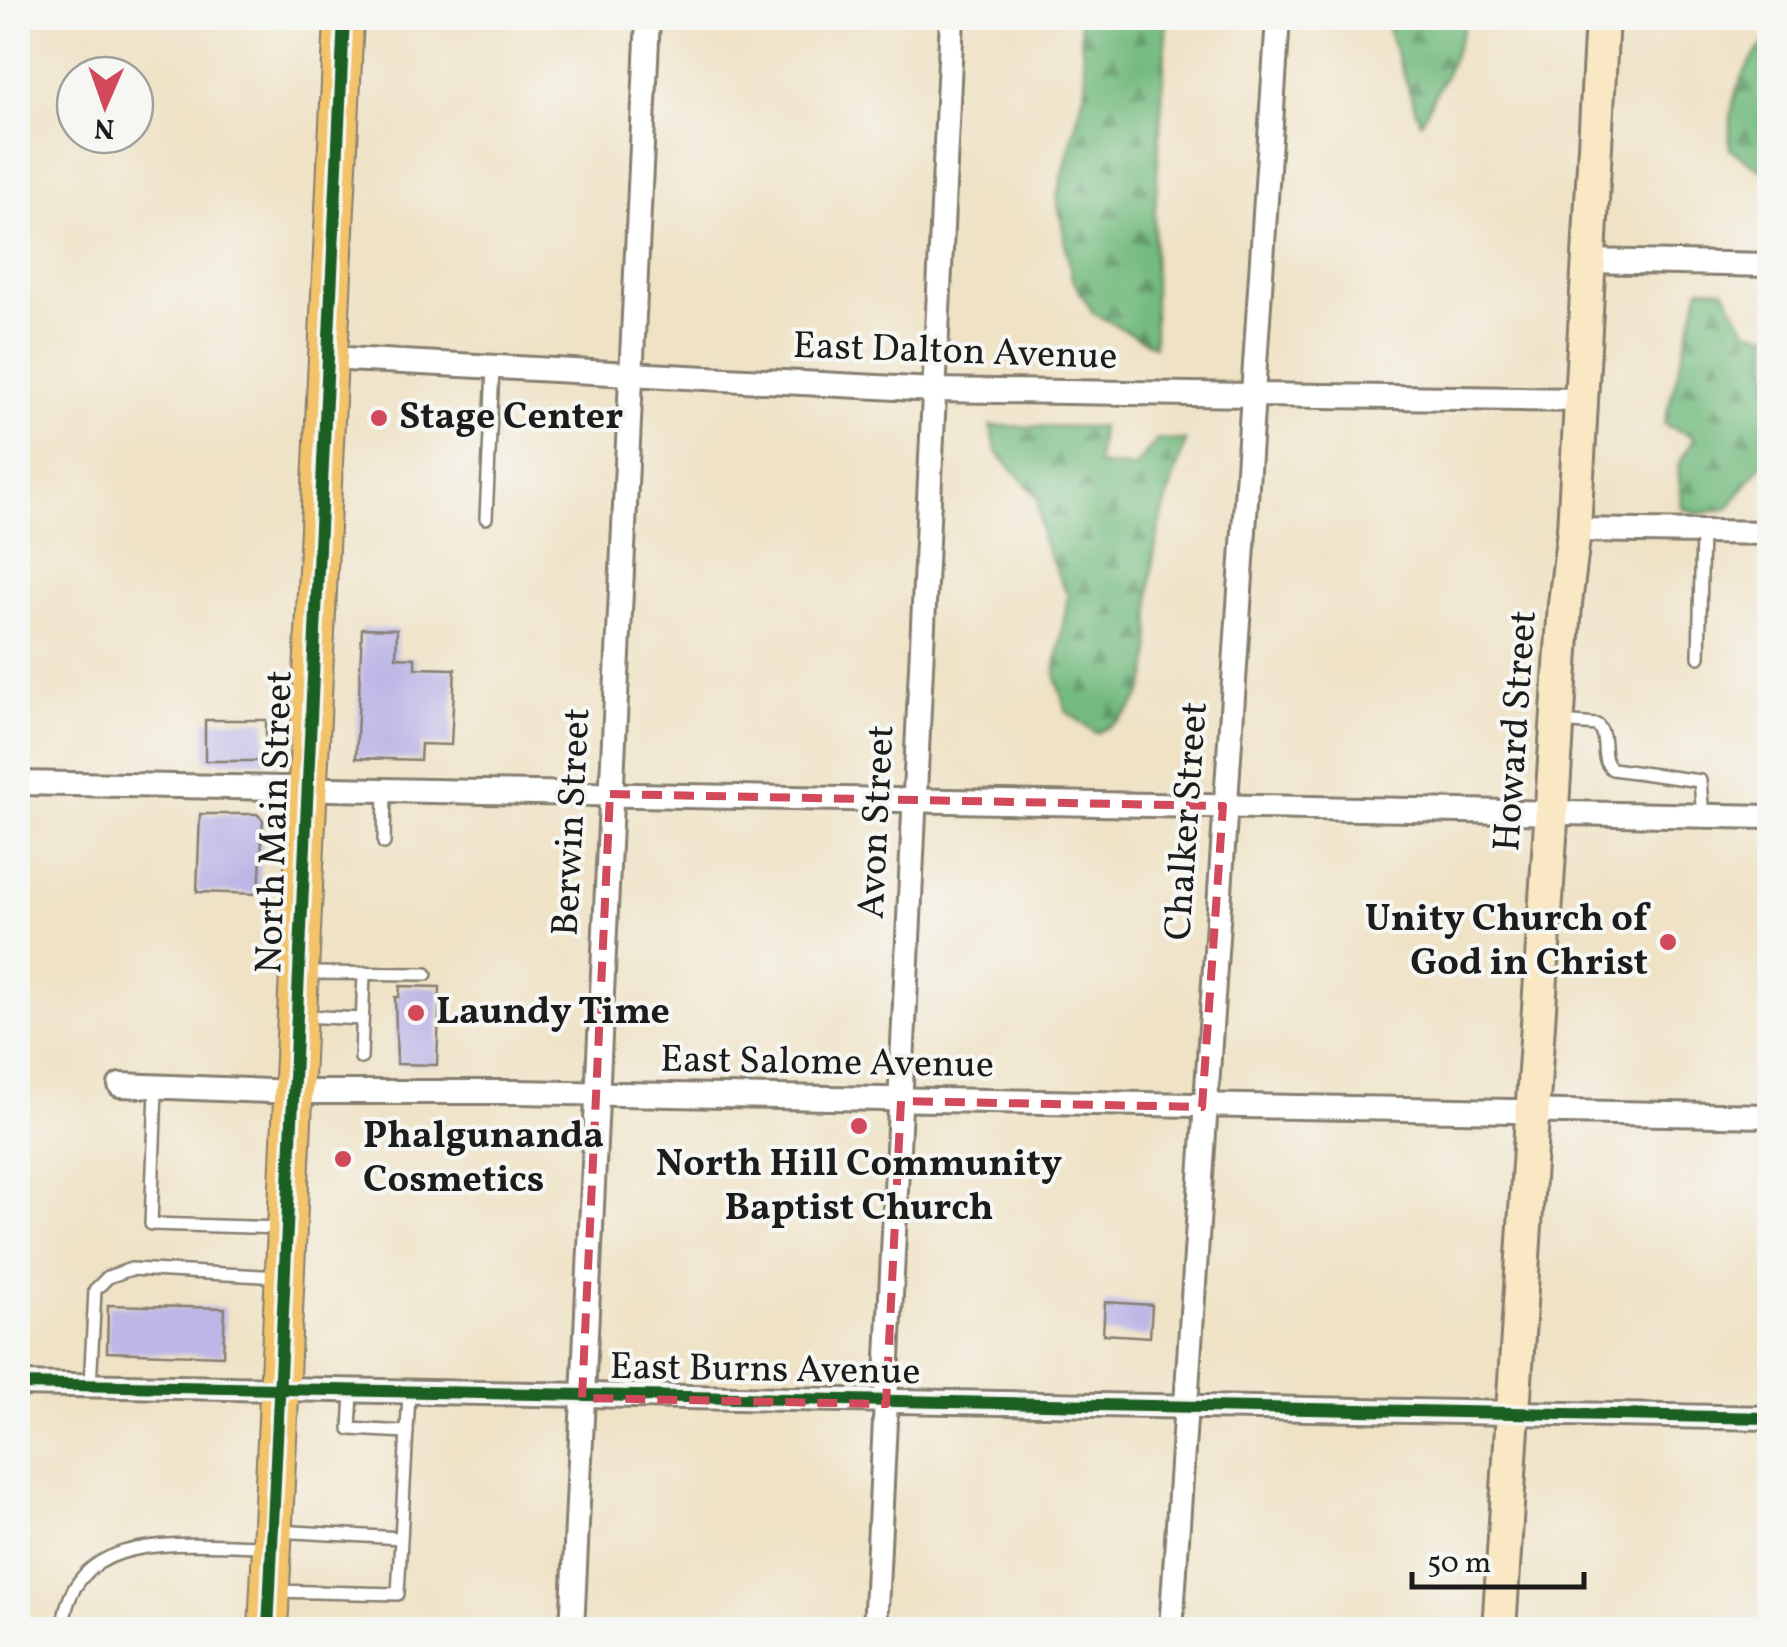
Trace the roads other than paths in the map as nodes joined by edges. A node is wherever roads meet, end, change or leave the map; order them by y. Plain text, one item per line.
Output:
1 (344, 18) edge
2 (648, 18) edge
3 (952, 18) edge
4 (1278, 18) edge
5 (1602, 18) edge
6 (1586, 261) junction
7 (1770, 265) edge
8 (327, 358) junction
9 (492, 369) junction
10 (631, 376) junction
11 (934, 390) junction
12 (1255, 397) junction
13 (1582, 400) junction
14 (486, 518) dead end
15 (1574, 530) junction
16 (1702, 532) junction
17 (1770, 533) edge
18 (1699, 657) dead end
19 (1558, 722) junction
20 (18, 782) edge
21 (306, 789) junction
22 (385, 791) junction
23 (610, 794) junction
24 (914, 801) junction
25 (1223, 806) junction
26 (1552, 812) junction
27 (1703, 816) junction
28 (1770, 817) edge
29 (384, 843) dead end
30 (300, 973) junction
31 (364, 973) junction
32 (426, 974) dead end
33 (298, 1016) junction
34 (362, 1019) junction
35 (361, 1058) dead end
36 (120, 1085) dead end
37 (156, 1088) junction
38 (295, 1092) junction
39 (596, 1094) junction
40 (901, 1100) junction
41 (1202, 1107) junction
42 (1532, 1110) junction
43 (1770, 1116) edge
44 (287, 1228) junction
45 (284, 1277) junction
46 (18, 1384) edge
47 (90, 1387) junction
48 (279, 1391) junction
49 (352, 1392) junction
50 (409, 1394) junction
51 (582, 1398) junction
52 (886, 1404) junction
53 (1186, 1407) junction
54 (1512, 1414) junction
55 (1770, 1418) edge
56 (407, 1432) junction
57 (401, 1538) junction
58 (271, 1539) junction
59 (269, 1590) junction
60 (63, 1630) edge
61 (268, 1630) edge
62 (572, 1630) edge
63 (875, 1630) edge
64 (1171, 1630) edge
65 (1499, 1630) edge

1 - 8 main road, North Main Street
2 - 10 street, Berwin Street
3 - 11 street, Avon Street
4 - 12 street, Chalker Street
5 - 6 main road, Howard Street
6 - 7 street
6 - 13 main road, Howard Street
8 - 9 street, East Dalton Avenue
8 - 21 main road, North Main Street
9 - 10 street, East Dalton Avenue
9 - 14 lane
10 - 11 street, East Dalton Avenue
10 - 23 street, Berwin Street
11 - 12 street, East Dalton Avenue
11 - 24 street, Avon Street
12 - 13 street, East Dalton Avenue
12 - 25 street, Chalker Street
13 - 15 main road, Howard Street
15 - 16 street
15 - 19 main road, Howard Street
16 - 17 street
16 - 18 lane
19 - 26 main road, Howard Street
19 - 27 lane
20 - 21 street
21 - 22 street
21 - 30 main road, North Main Street
22 - 23 street
22 - 29 lane
23 - 24 street
23 - 39 street, Berwin Street
24 - 25 street
24 - 40 street, Avon Street
25 - 26 street
25 - 41 street, Chalker Street
26 - 27 street
26 - 42 main road, Howard Street
27 - 28 street
30 - 31 lane
30 - 33 main road, North Main Street
31 - 32 lane
31 - 34 lane
33 - 34 lane
33 - 38 main road, North Main Street
34 - 35 lane
36 - 37 street, East Salome Avenue
37 - 38 street, East Salome Avenue
37 - 44 lane
38 - 39 street, East Salome Avenue
38 - 44 main road, North Main Street
39 - 40 street, East Salome Avenue
39 - 51 street, Berwin Street
40 - 41 street, East Salome Avenue
40 - 52 street, Avon Street
41 - 42 street, East Salome Avenue
41 - 53 street, Chalker Street
42 - 43 street, East Salome Avenue
42 - 54 main road, Howard Street
44 - 45 main road, North Main Street
45 - 47 lane
45 - 48 main road, North Main Street
46 - 47 street, East Burns Avenue
47 - 48 street, East Burns Avenue
48 - 49 street, East Burns Avenue
48 - 58 main road, North Main Street
49 - 50 street, East Burns Avenue
49 - 56 lane
50 - 51 street, East Burns Avenue
50 - 56 lane
51 - 52 street, East Burns Avenue
51 - 62 street, Berwin Street
52 - 53 street, East Burns Avenue
52 - 63 street, Avon Street
53 - 54 street, East Burns Avenue
53 - 64 street, Chalker Street
54 - 55 street, East Burns Avenue
54 - 65 main road, Howard Street
56 - 57 lane
57 - 58 lane
57 - 59 lane
58 - 59 main road, North Main Street
58 - 60 lane
59 - 61 main road, North Main Street

